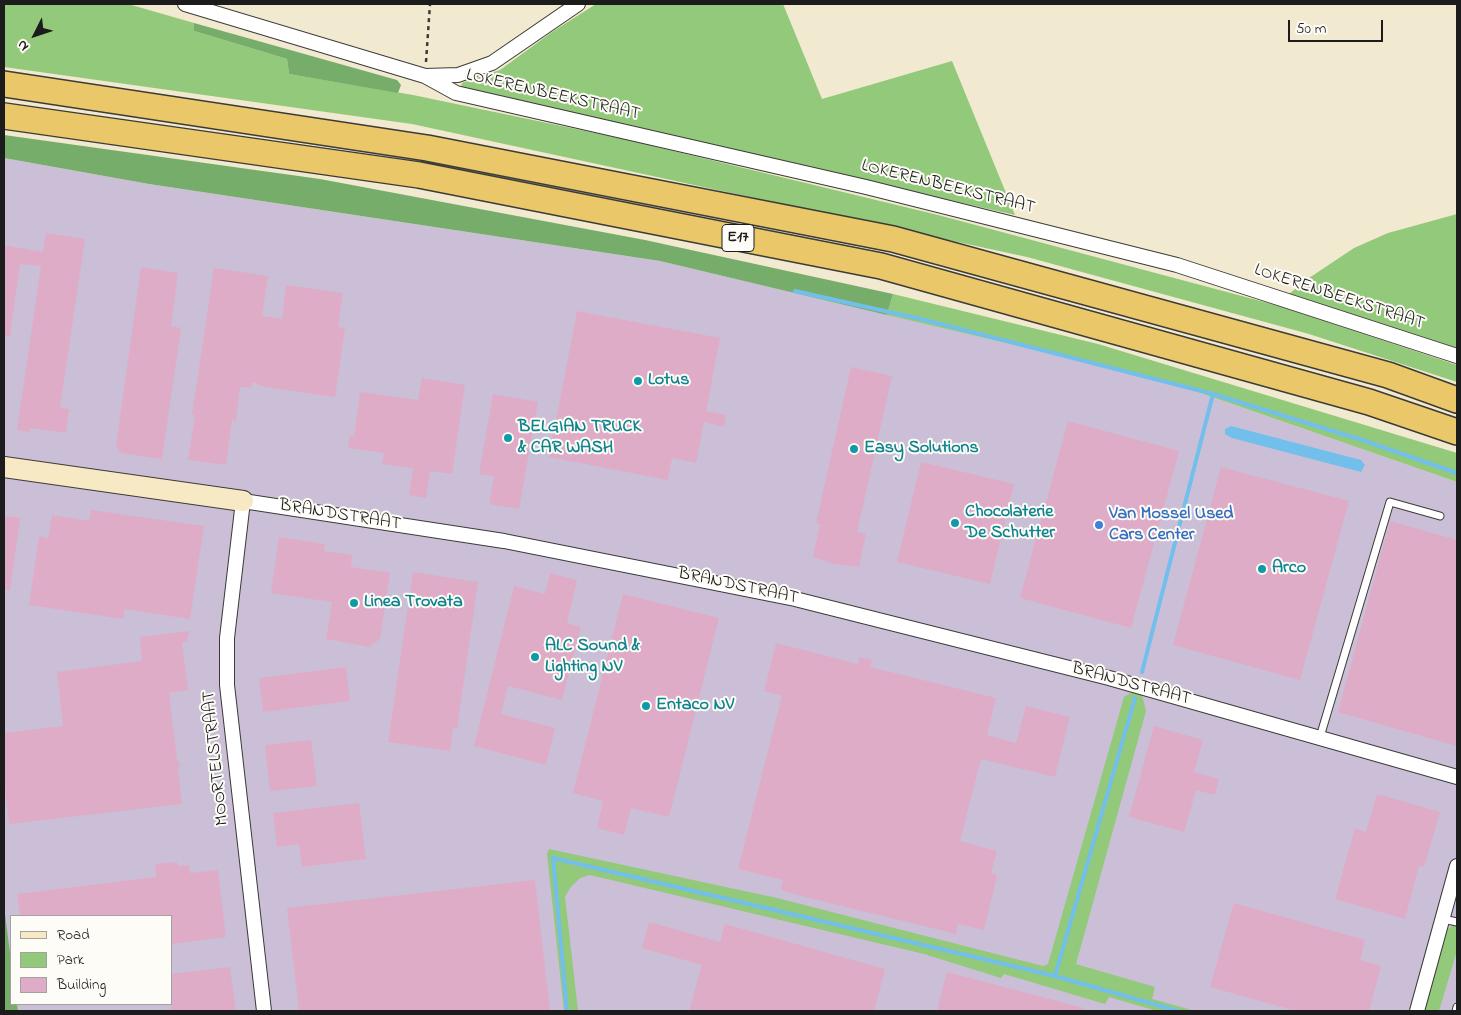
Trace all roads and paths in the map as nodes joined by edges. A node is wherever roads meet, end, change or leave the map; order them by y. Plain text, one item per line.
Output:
1 (185, 4) edge
2 (430, 4) edge
3 (578, 4) edge
4 (425, 76) junction
5 (4, 84) edge
6 (4, 116) edge
7 (1457, 356) edge
8 (1457, 400) edge
9 (1457, 432) edge
10 (4, 467) edge
11 (243, 501) junction
12 (1440, 516) dead end
13 (1320, 737) junction
14 (1457, 777) edge
15 (1457, 866) edge
16 (1443, 919) junction
17 (1457, 922) edge
18 (1457, 1007) edge
19 (264, 1011) edge
20 (1417, 1011) edge
21 (1456, 1011) edge

1 - 4 street
2 - 4 path
3 - 4 street
4 - 7 street, LOKERENBEEKSTRAAT
5 - 8 highway, E17
6 - 9 highway, E17
10 - 11 street, BRANDSTRAAT
11 - 13 street, BRANDSTRAAT
11 - 19 street, MOORTELSTRAAT
12 - 13 lane
13 - 14 street, BRANDSTRAAT
15 - 16 street
16 - 17 lane
16 - 20 street
18 - 21 lane

